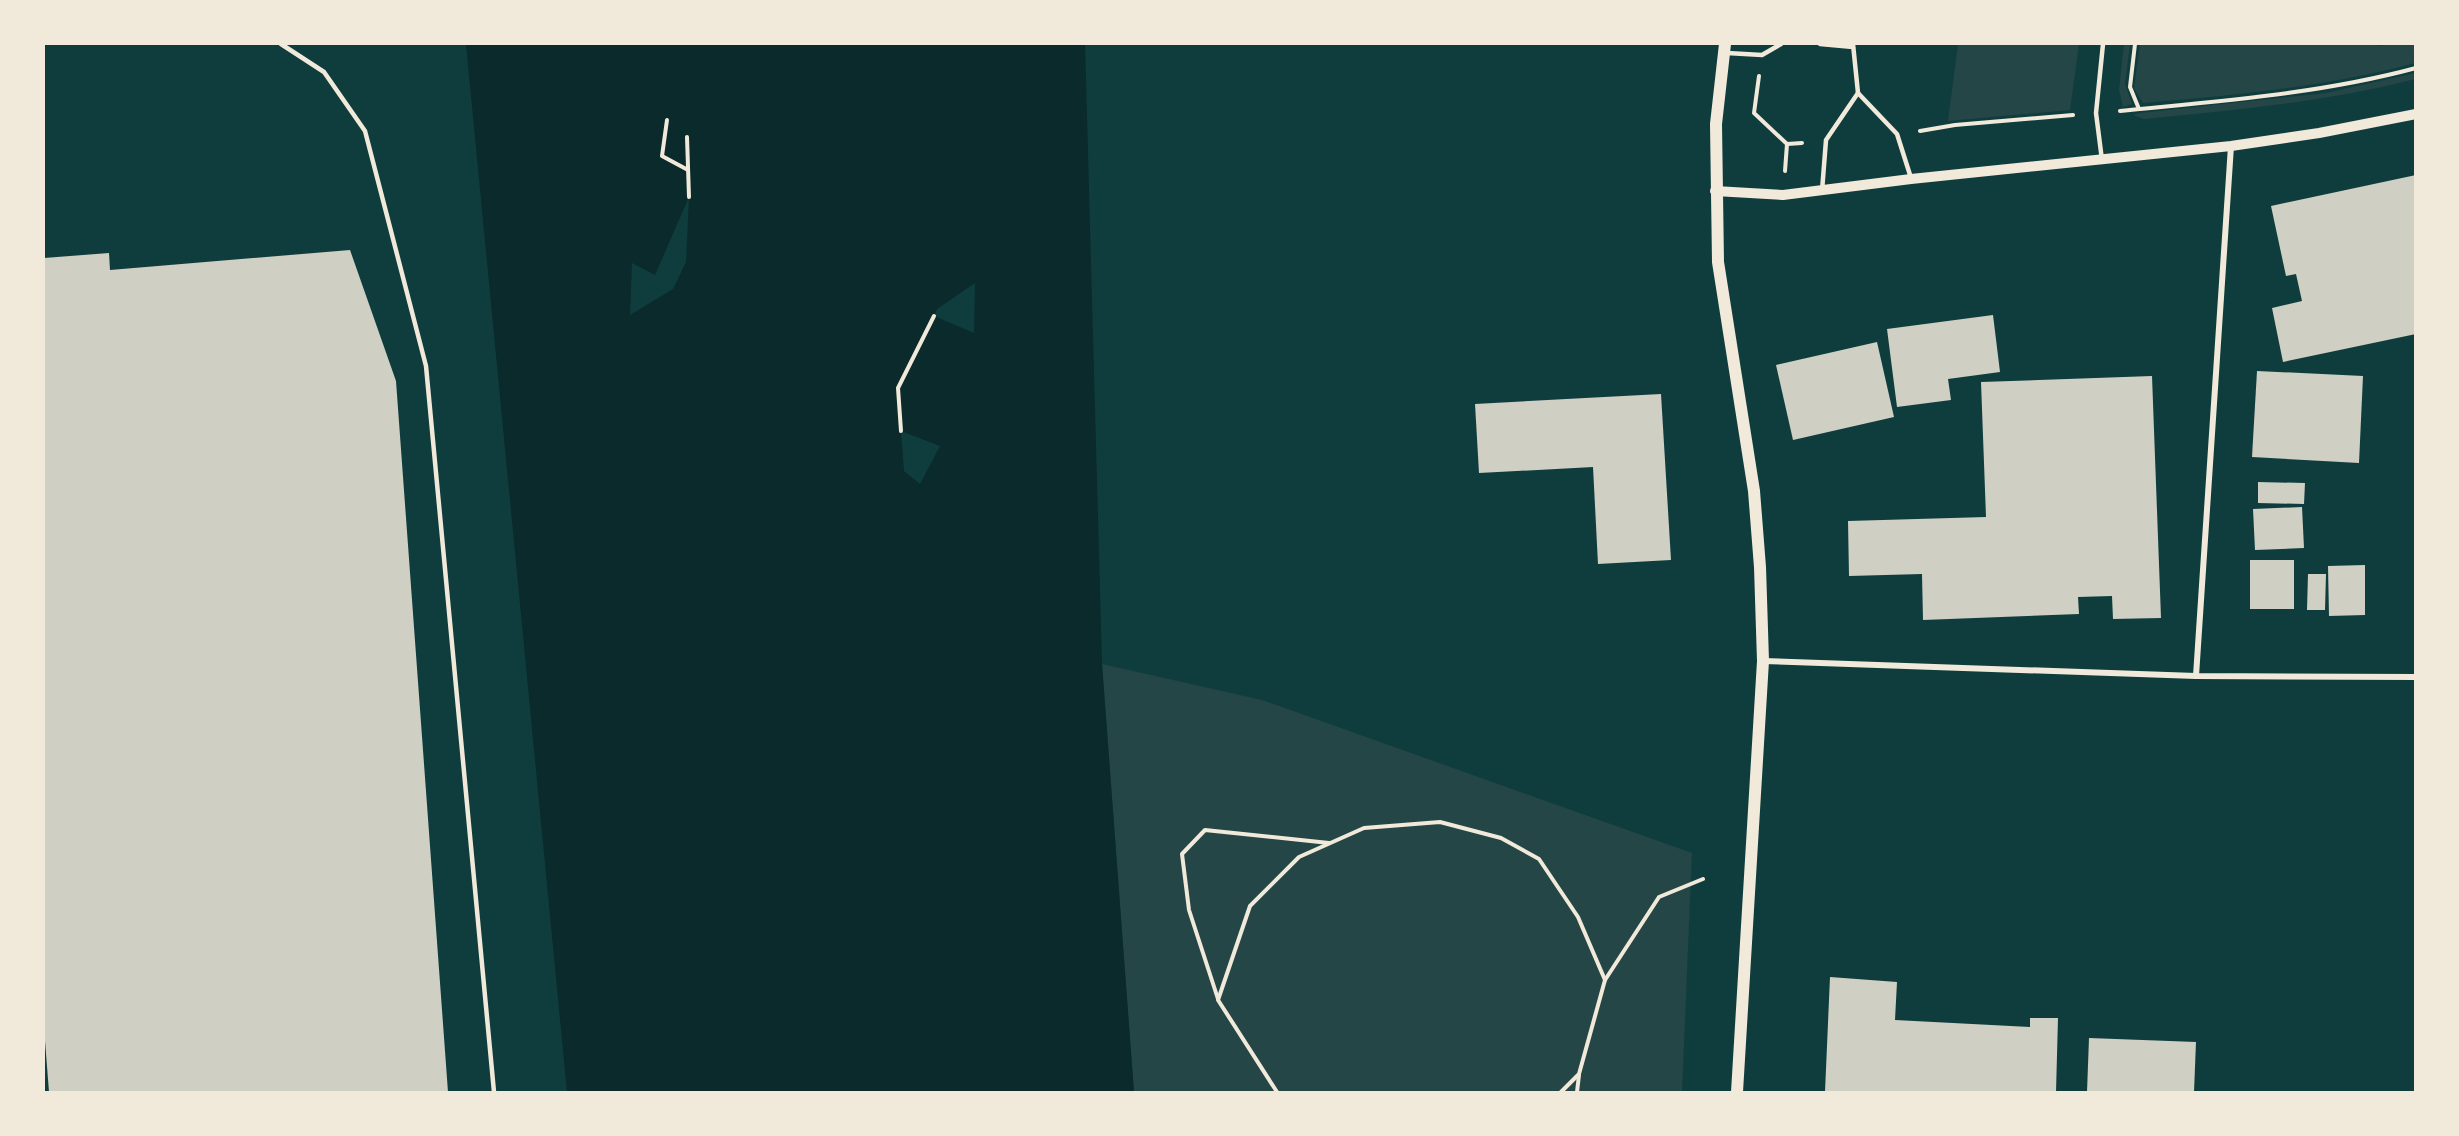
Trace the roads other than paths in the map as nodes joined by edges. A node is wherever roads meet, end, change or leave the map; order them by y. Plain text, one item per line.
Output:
1 (281, 44) edge
2 (1780, 44) edge
3 (1820, 44) edge
4 (2103, 44) edge
5 (1853, 45) edge
6 (1725, 48) edge
7 (1858, 93) junction
8 (2415, 114) edge
9 (2231, 147) junction
10 (2102, 160) junction
11 (1911, 178) junction
12 (1822, 190) junction
13 (1715, 191) junction
14 (1763, 662) junction
15 (2196, 676) junction
16 (2415, 677) edge
17 (494, 1092) edge
18 (1737, 1092) edge

1 - 17 lane
2 - 6 lane
3 - 5 lane
4 - 10 lane
5 - 7 lane
6 - 13 main road
7 - 11 lane
7 - 12 lane
8 - 9 street
9 - 10 street
9 - 15 street
10 - 11 street
11 - 12 street
12 - 13 street
13 - 14 main road
14 - 15 street
14 - 18 main road
15 - 16 street

